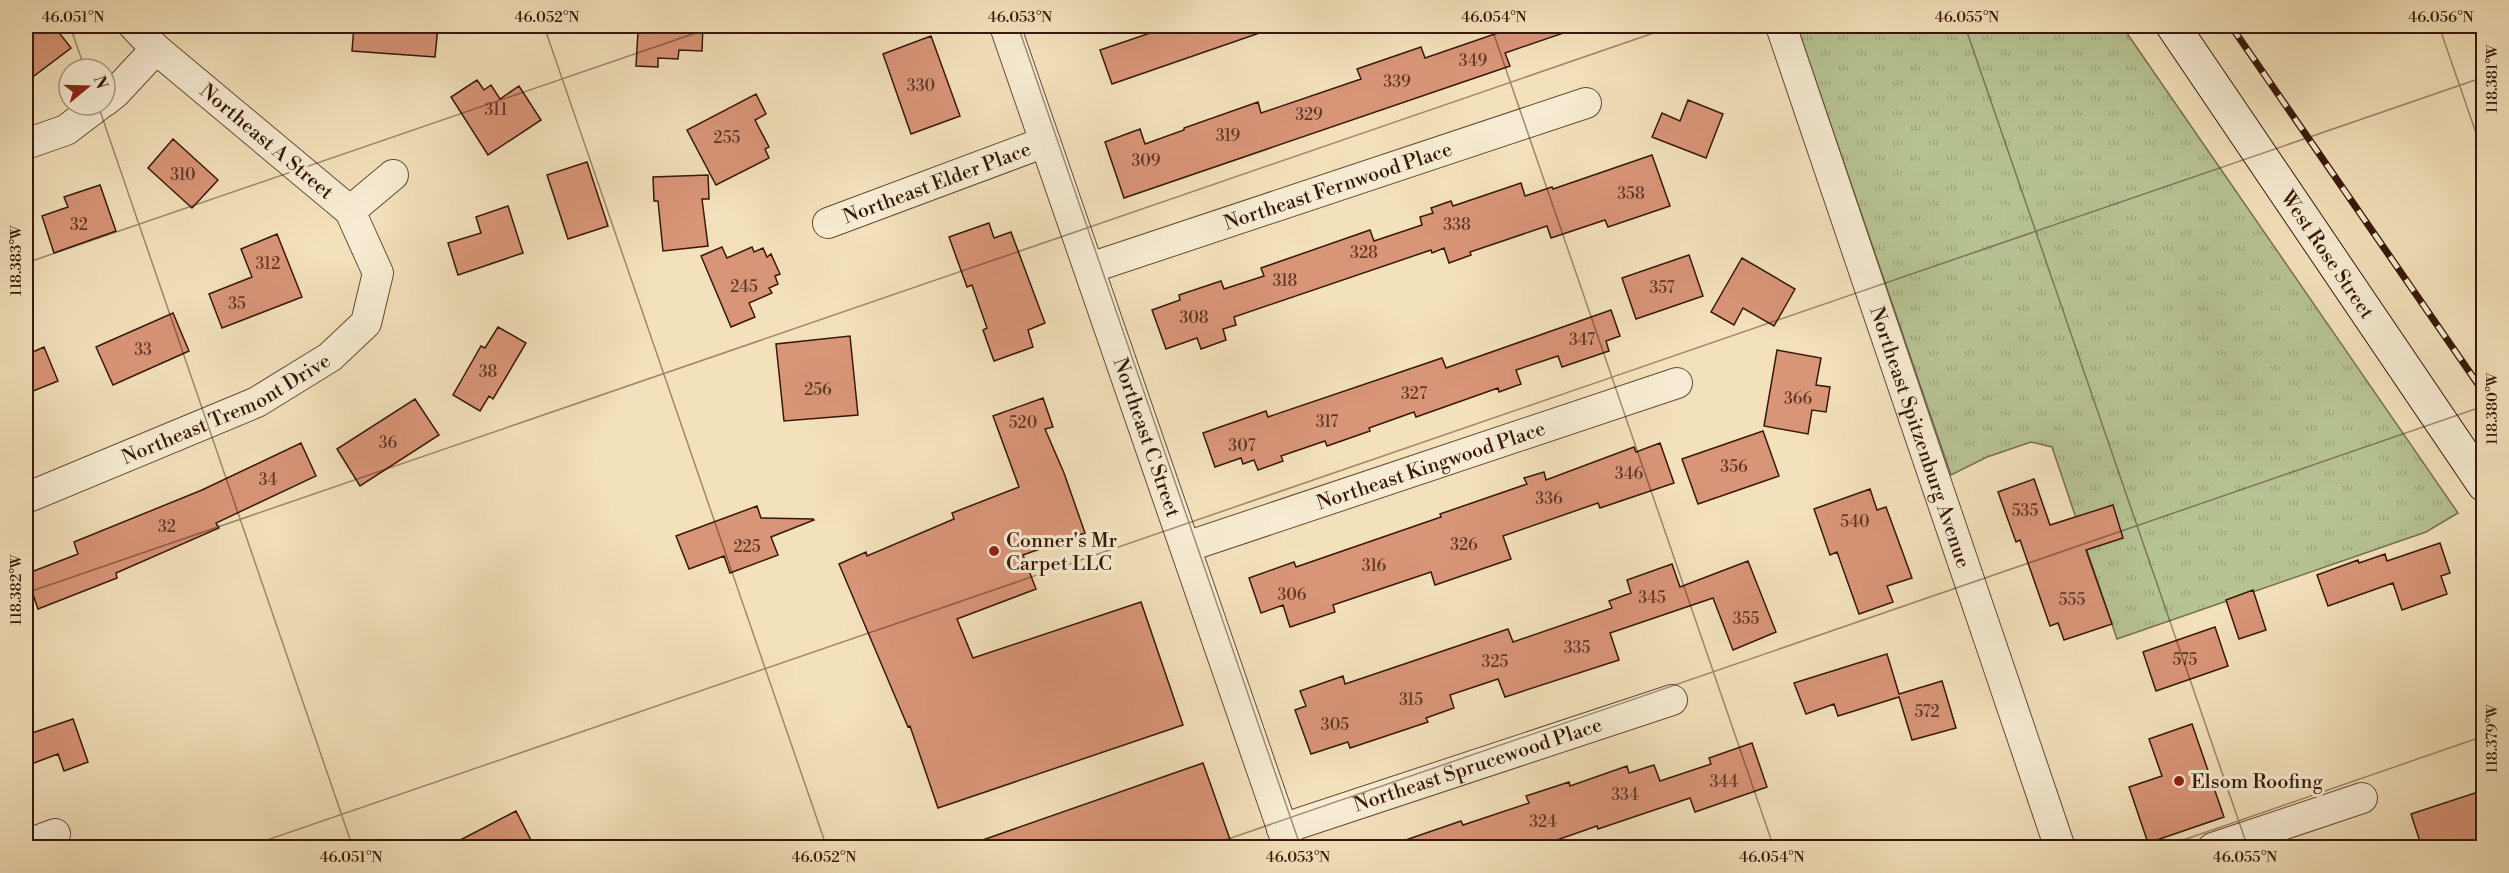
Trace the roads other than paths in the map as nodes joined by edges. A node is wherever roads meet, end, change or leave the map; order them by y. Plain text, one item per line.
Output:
1 (134, 26) edge
2 (1005, 26) edge
3 (1781, 26) edge
4 (2173, 26) edge
5 (156, 50) junction
6 (117, 91) edge
7 (1586, 103) dead end
8 (83, 117) edge
9 (1046, 142) junction
10 (26, 144) edge
11 (393, 174) dead end
12 (350, 211) junction
13 (828, 223) dead end
14 (1090, 268) junction
15 (378, 273) joint
16 (1677, 383) dead end
17 (2484, 485) edge
18 (26, 498) edge
19 (1186, 547) junction
20 (1672, 700) dead end
21 (2362, 798) dead end
22 (55, 834) dead end
23 (1286, 838) edge
24 (26, 845) edge
25 (2060, 848) edge
26 (2213, 848) edge

1 - 5 street, Northeast A Street
2 - 9 street, Northeast C Street
3 - 25 street, Northeast Spitzenburg Avenue
4 - 17 main road, West Rose Street
5 - 6 street
5 - 12 street, Northeast A Street
7 - 14 street, Northeast Fernwood Place
8 - 10 street
9 - 13 street, Northeast Elder Place
9 - 14 street, Northeast C Street
11 - 12 street
12 - 15 street, Northeast A Street
14 - 19 street, Northeast C Street
15 - 18 street, Northeast Tremont Drive
16 - 19 street, Northeast Kingwood Place
19 - 23 street, Northeast C Street
20 - 23 street, Northeast Sprucewood Place
21 - 26 street
22 - 24 street

